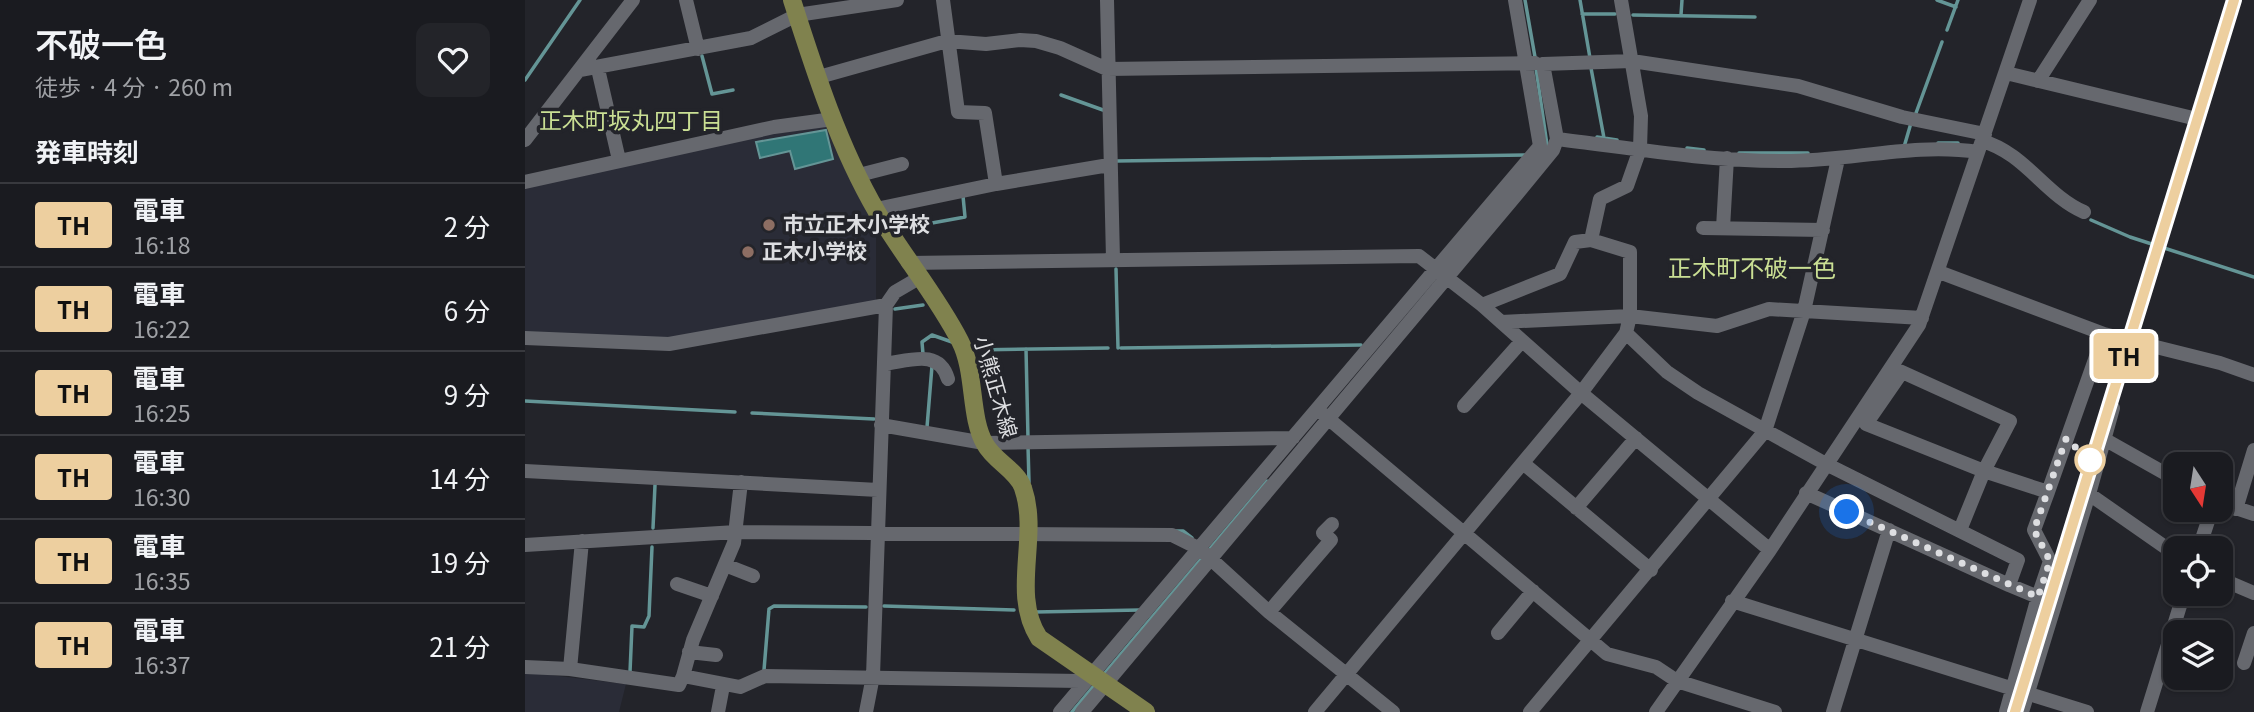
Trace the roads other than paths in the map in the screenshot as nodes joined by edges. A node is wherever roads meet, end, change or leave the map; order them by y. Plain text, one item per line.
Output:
1 (633, 0) edge
2 (686, 0) edge
3 (897, 0) edge
4 (943, 0) edge
5 (1107, 0) edge
6 (1515, 0) edge
7 (1621, 0) edge
8 (2030, 0) edge
9 (2090, 0) edge
10 (795, 7) edge
11 (947, 41) junction
12 (698, 49) junction
13 (1632, 61) junction
14 (1536, 63) junction
15 (597, 69) junction
16 (1107, 69) junction
17 (579, 70) junction
18 (2006, 73) junction
19 (819, 76) junction
20 (2038, 81) junction
21 (833, 119) junction
22 (2197, 119) dead end
23 (1557, 139) junction
24 (525, 140) edge
25 (1982, 143) junction
26 (1640, 149) junction
27 (1727, 158) junction
28 (1838, 159) junction
29 (618, 160) junction
30 (902, 164) dead end
31 (1109, 165) junction
32 (859, 175) junction
33 (525, 182) edge
34 (996, 184) junction
35 (876, 209) junction
36 (2084, 212) dead end
37 (1703, 228) dead end
38 (1723, 228) junction
39 (1823, 230) junction
40 (1591, 240) junction
41 (1113, 259) junction
42 (908, 263) junction
43 (1442, 272) junction
44 (1939, 272) junction
45 (919, 278) junction
46 (886, 305) junction
47 (1482, 305) junction
48 (1804, 311) junction
49 (1630, 316) junction
50 (1921, 318) junction
51 (1501, 322) junction
52 (1626, 333) junction
53 (2104, 334) junction
54 (525, 338) edge
55 (1522, 341) junction
56 (884, 364) junction
57 (2254, 375) edge
58 (948, 379) dead end
59 (1581, 393) junction
60 (1464, 405) dead end
61 (1317, 408) junction
62 (2113, 408) dead end
63 (1329, 419) junction
64 (881, 425) junction
65 (1765, 431) junction
66 (1293, 438) junction
67 (1636, 438) junction
68 (2104, 439) junction
69 (984, 443) junction
70 (2254, 450) edge
71 (1523, 463) junction
72 (1826, 464) junction
73 (525, 471) edge
74 (1984, 471) junction
75 (2163, 472) edge
76 (741, 482) junction
77 (878, 491) junction
78 (2048, 492) junction
79 (1806, 493) junction
80 (2089, 494) junction
81 (1710, 500) junction
82 (1576, 508) junction
83 (2233, 508) edge
84 (2236, 509) junction
85 (2254, 514) edge
86 (1332, 524) dead end
87 (1889, 530) junction
88 (1961, 530) junction
89 (736, 532) junction
90 (1465, 532) junction
91 (876, 534) junction
92 (1028, 536) junction
93 (582, 541) junction
94 (525, 545) edge
95 (2163, 546) edge
96 (1770, 550) junction
97 (1205, 554) junction
98 (725, 565) junction
99 (1651, 570) junction
100 (753, 576) dead end
101 (677, 584) dead end
102 (2233, 584) edge
103 (2009, 585) junction
104 (1533, 591) junction
105 (2254, 593) edge
106 (712, 596) junction
107 (2038, 597) junction
108 (1732, 601) junction
109 (2180, 606) edge
110 (1269, 612) junction
111 (1498, 633) dead end
112 (2254, 633) edge
113 (1855, 639) junction
114 (1590, 641) junction
115 (689, 652) junction
116 (716, 655) dead end
117 (2244, 663) dead end
118 (525, 667) edge
119 (570, 669) junction
120 (1345, 675) junction
121 (683, 676) junction
122 (873, 676) junction
123 (1098, 679) junction
124 (1677, 681) junction
125 (723, 686) junction
126 (2013, 690) junction
127 (2028, 694) junction
128 (718, 712) edge
129 (866, 712) edge
130 (1061, 712) edge
131 (1082, 712) edge
132 (1146, 712) edge
133 (1315, 712) edge
134 (1393, 712) edge
135 (1530, 712) edge
136 (1656, 712) edge
137 (1775, 712) edge
138 (1833, 712) edge
139 (2006, 712) edge
140 (2022, 712) edge
141 (2087, 712) edge
142 (2147, 712) edge

1 - 17 street
2 - 12 street
3 - 10 street
4 - 11 street
5 - 16 street
6 - 14 street
7 - 13 street
8 - 18 street
9 - 20 street
10 - 12 street
10 - 19 main road, 小熊正木線
11 - 16 street
11 - 19 street
11 - 34 street
12 - 15 street
13 - 14 street
13 - 25 street
13 - 26 street
14 - 16 street
14 - 23 street
14 - 43 street
15 - 17 street
15 - 29 street
16 - 31 street
17 - 24 street
18 - 20 street
18 - 25 street
19 - 21 main road, 小熊正木線
20 - 22 street
21 - 29 street
21 - 32 main road, 小熊正木線
23 - 26 street
23 - 43 street
25 - 28 street
25 - 36 street
25 - 44 street
26 - 27 street
26 - 40 street
27 - 28 street
27 - 38 street
28 - 39 street
29 - 33 street
30 - 32 street
31 - 34 street
31 - 41 street
32 - 35 main road, 小熊正木線
34 - 35 street
35 - 42 main road, 小熊正木線
37 - 38 street
38 - 39 street
39 - 48 street
40 - 47 street
40 - 49 street
41 - 42 street
41 - 43 street
42 - 45 main road, 小熊正木線
43 - 47 street
43 - 61 street
43 - 63 street
44 - 50 street
44 - 53 street
45 - 46 street
45 - 69 main road, 小熊正木線
46 - 54 street
46 - 56 street
47 - 51 street
48 - 49 street
48 - 50 street
48 - 65 street
49 - 51 street
49 - 52 street
50 - 72 street
51 - 55 street
52 - 59 street
52 - 65 street
53 - 57 street
53 - 78 street
55 - 59 street
55 - 60 street
56 - 58 street
56 - 64 street
59 - 67 street
59 - 71 street
61 - 63 street
61 - 66 street
62 - 68 street
63 - 90 street
63 - 97 street
64 - 69 street
64 - 77 street
65 - 72 street
65 - 81 street
66 - 69 street
66 - 97 street
67 - 81 street
67 - 82 street
68 - 75 street
68 - 80 street
69 - 92 main road, 小熊正木線
70 - 84 street
71 - 82 street
71 - 90 street
72 - 79 street
72 - 88 street
73 - 76 street
74 - 74 street
74 - 78 street
74 - 88 street
76 - 77 street
76 - 89 street
77 - 91 street
78 - 107 street
79 - 87 street
79 - 96 street
80 - 95 street
80 - 127 street
81 - 96 street
81 - 99 street
82 - 99 street
83 - 84 street
84 - 85 street
86 - 110 street
87 - 103 street
87 - 113 street
88 - 103 street
89 - 91 street
89 - 93 street
89 - 98 street
90 - 104 street
90 - 120 street
91 - 92 street
91 - 122 street
92 - 97 street
92 - 123 main road, 小熊正木線
93 - 94 street
93 - 119 street
96 - 108 street
97 - 110 street
97 - 123 street
98 - 100 street
98 - 106 street
99 - 114 street
101 - 106 street
102 - 105 street
103 - 107 street
104 - 111 street
104 - 114 street
106 - 115 street
107 - 126 street
108 - 113 street
108 - 124 street
109 - 142 street
110 - 120 street
112 - 117 street
113 - 126 street
113 - 138 street
114 - 124 street
114 - 135 street
115 - 116 street
115 - 121 street
118 - 119 street
119 - 121 street
120 - 133 street
120 - 134 street
121 - 125 street
122 - 123 street
122 - 125 street
122 - 129 street
123 - 130 street
123 - 131 street
123 - 132 main road, 小熊正木線
124 - 136 street
124 - 137 street
125 - 128 street
126 - 127 street
126 - 139 street
127 - 140 street
127 - 141 street

